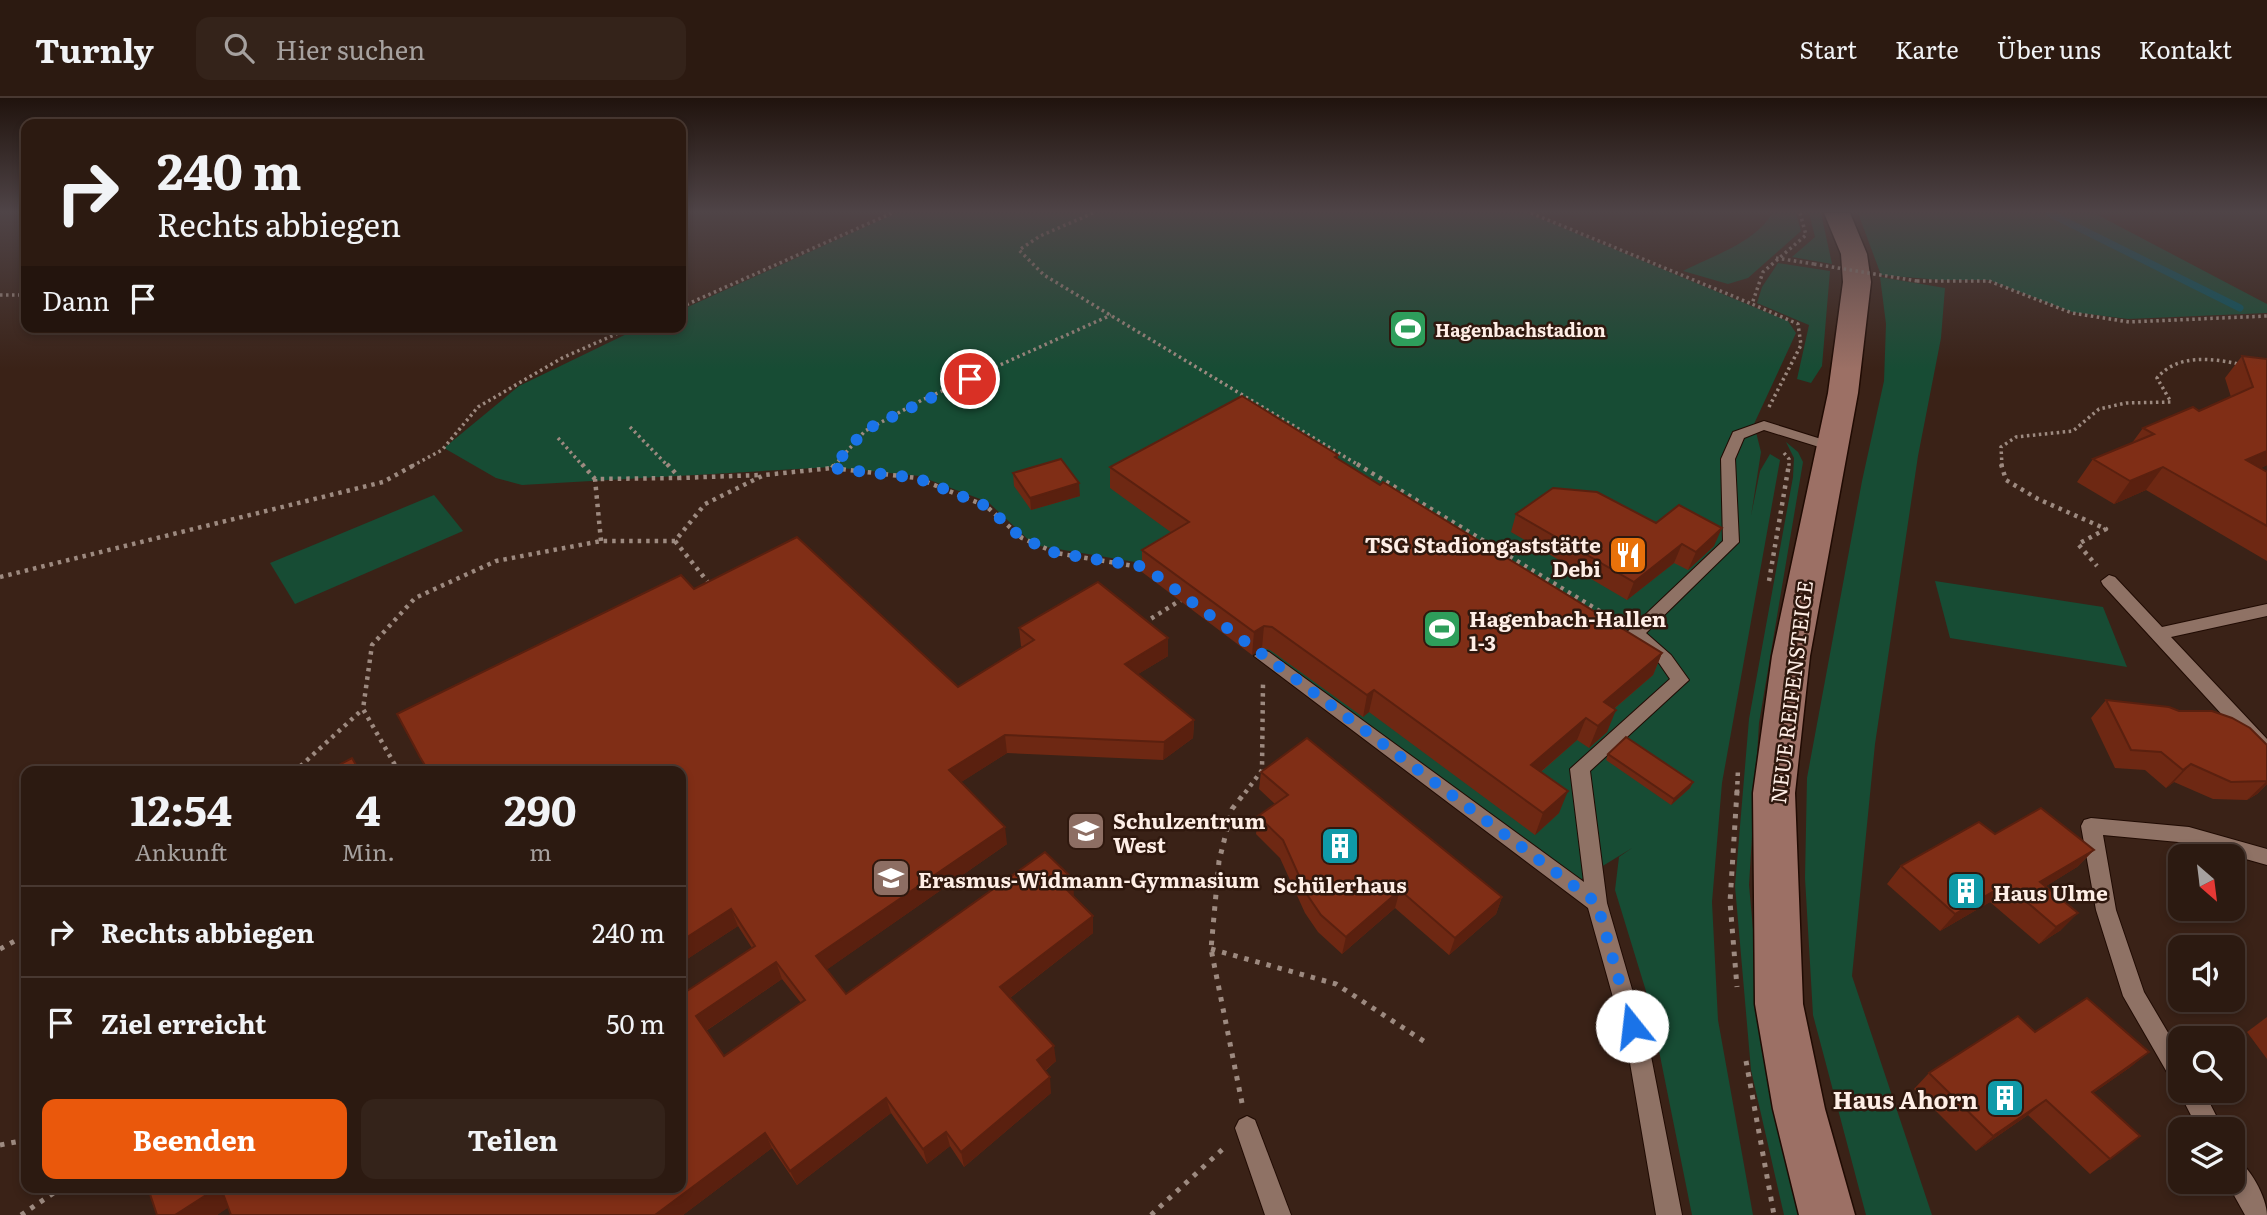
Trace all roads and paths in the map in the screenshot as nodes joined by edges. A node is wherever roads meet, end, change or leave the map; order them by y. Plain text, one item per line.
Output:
1 (781, 265) edge
2 (1034, 265) edge
3 (1658, 265) edge
4 (1769, 265) edge
5 (1821, 265) edge
6 (1855, 265) edge
7 (0, 295) edge
8 (21, 295) edge
9 (1752, 304) junction
10 (686, 305) edge
11 (1112, 314) junction
12 (2267, 316) edge
13 (615, 333) edge
14 (2249, 366) edge
15 (1764, 425) junction
16 (630, 427) dead end
17 (558, 438) dead end
18 (1832, 446) junction
19 (832, 468) junction
20 (764, 475) junction
21 (680, 478) junction
22 (595, 480) junction
23 (601, 541) junction
24 (675, 541) junction
25 (1155, 575) edge
26 (0, 578) edge
27 (2109, 581) joint
28 (713, 589) edge
29 (1175, 590) edge
30 (1191, 593) edge
31 (1185, 597) junction
32 (1196, 606) edge
33 (2267, 610) edge
34 (1134, 629) edge
35 (1635, 633) junction
36 (2159, 634) junction
37 (1263, 656) joint
38 (363, 709) junction
39 (2267, 751) edge
40 (301, 766) edge
41 (396, 766) edge
42 (2267, 857) edge
43 (1597, 903) junction
44 (21, 937) edge
45 (0, 949) edge
46 (1211, 949) junction
47 (1425, 1042) dead end
48 (2168, 1053) edge
49 (1247, 1128) junction
50 (21, 1141) edge
51 (0, 1145) edge
52 (2245, 1190) edge
53 (54, 1193) edge
54 (21, 1215) edge
55 (1151, 1215) edge
56 (1278, 1215) edge
57 (1669, 1215) edge
58 (1827, 1215) edge
59 (2259, 1215) edge

1 - 10 path
2 - 11 path
3 - 9 path
4 - 9 path
5 - 12 path, bridge
6 - 18 main road, NEUE REIFENSTEIGE
7 - 8 path
9 - 15 path
11 - 19 path
11 - 35 path
13 - 26 path
14 - 27 path
15 - 18 lane
15 - 35 lane
16 - 21 path
17 - 22 path
18 - 58 main road, NEUE REIFENSTEIGE
19 - 20 path
19 - 25 path
20 - 21 path
20 - 24 path
21 - 22 path
22 - 23 path
23 - 24 path
23 - 38 path
24 - 28 path
27 - 36 lane
29 - 31 path
30 - 31 path
31 - 32 path
31 - 34 path
33 - 36 lane
35 - 43 lane
36 - 39 lane
37 - 43 lane
37 - 46 path
38 - 40 path
38 - 41 path
42 - 48 lane
43 - 57 lane
44 - 45 path
46 - 47 path
46 - 49 path
49 - 55 path
49 - 56 lane
50 - 51 path
52 - 59 lane
53 - 54 path

